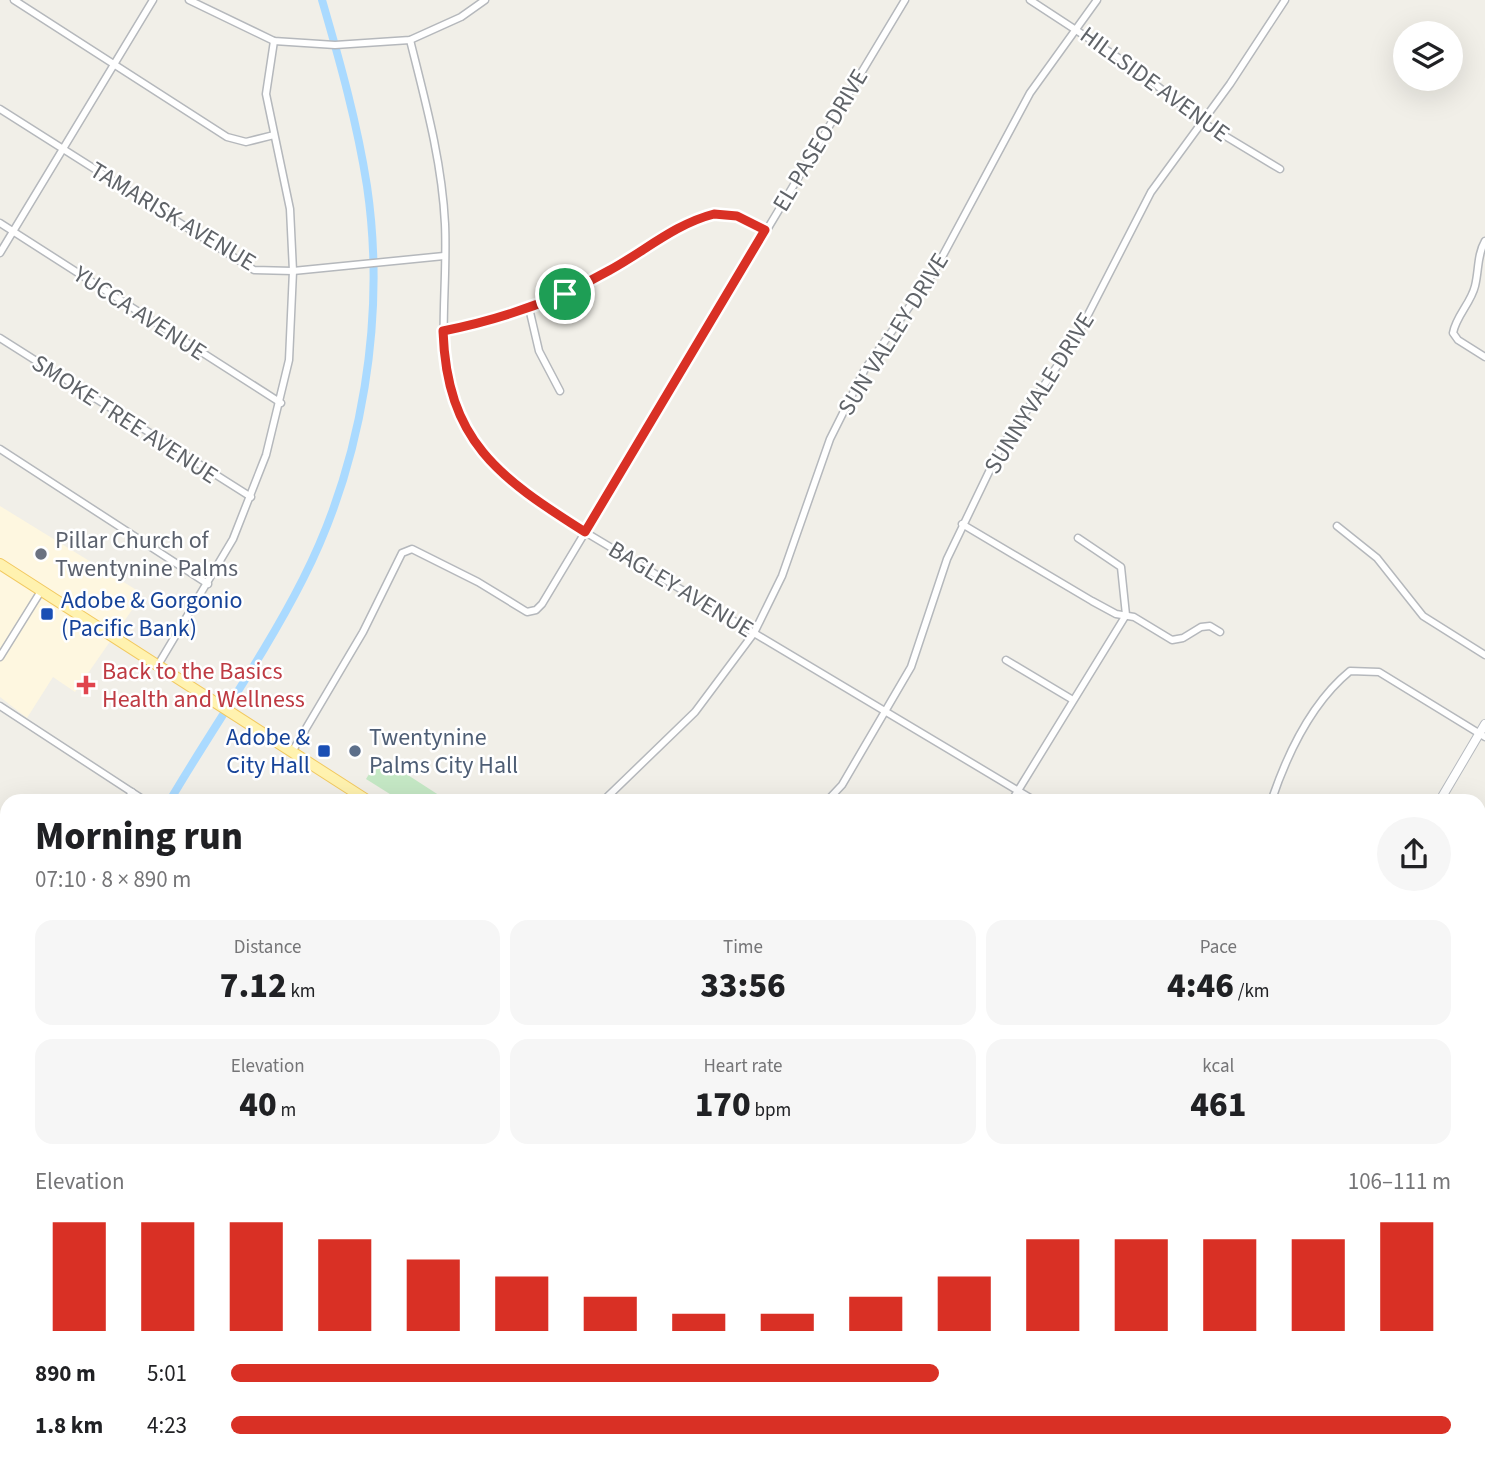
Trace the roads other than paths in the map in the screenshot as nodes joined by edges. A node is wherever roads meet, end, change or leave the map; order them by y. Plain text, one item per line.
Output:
1 (14, 0) edge
2 (153, 0) edge
3 (189, 0) edge
4 (485, 0) edge
5 (905, 0) edge
6 (1030, 0) edge
7 (1097, 0) edge
8 (1285, 0) edge
9 (1077, 28) junction
10 (410, 40) junction
11 (274, 41) junction
12 (114, 64) junction
13 (0, 109) edge
14 (1202, 122) junction
15 (274, 135) junction
16 (62, 149) junction
17 (1280, 169) dead end
18 (0, 223) edge
19 (765, 230) junction
20 (13, 231) junction
21 (1485, 240) edge
22 (0, 253) edge
23 (444, 256) junction
24 (293, 271) junction
25 (529, 308) junction
26 (443, 331) junction
27 (0, 338) edge
28 (1485, 357) edge
29 (560, 391) dead end
30 (281, 403) junction
31 (0, 449) edge
32 (251, 497) junction
33 (962, 524) junction
34 (1337, 526) dead end
35 (585, 532) junction
36 (1078, 538) dead end
37 (0, 564) edge
38 (208, 584) junction
39 (41, 591) junction
40 (1126, 615) junction
41 (1220, 632) dead end
42 (754, 633) junction
43 (1485, 655) edge
44 (0, 657) edge
45 (1006, 660) dead end
46 (158, 665) junction
47 (1073, 700) junction
48 (0, 706) edge
49 (887, 713) junction
50 (1485, 724) edge
51 (1482, 735) edge
52 (292, 752) junction
53 (1018, 791) junction
54 (132, 792) joint
55 (135, 794) edge
56 (358, 794) edge
57 (610, 794) edge
58 (834, 794) edge
59 (1016, 794) edge
60 (1023, 794) edge
61 (1274, 794) edge
62 (1444, 794) edge

1 - 12 street
2 - 12 street
3 - 11 street
4 - 10 street
5 - 19 street, EL PASEO DRIVE
6 - 9 street, HILLSIDE AVENUE
7 - 9 street, SUN VALLEY DRIVE
8 - 14 street, SUNNYVALE DRIVE
9 - 14 street, HILLSIDE AVENUE
9 - 42 street, SUN VALLEY DRIVE
10 - 11 street
10 - 23 street, BAGLEY AVENUE
11 - 15 street
12 - 15 street
12 - 16 street
13 - 16 street, TAMARISK AVENUE
14 - 17 street, HILLSIDE AVENUE
14 - 33 street, SUNNYVALE DRIVE
15 - 24 street
16 - 20 street
16 - 24 street, TAMARISK AVENUE
18 - 20 street, YUCCA AVENUE
19 - 25 street
19 - 35 street, EL PASEO DRIVE
20 - 22 street
20 - 30 street, YUCCA AVENUE
21 - 28 street
23 - 24 street, TAMARISK AVENUE
23 - 26 street, BAGLEY AVENUE
24 - 30 street
25 - 26 street
25 - 29 street
26 - 35 street, BAGLEY AVENUE
27 - 32 street, SMOKE TREE AVENUE
30 - 32 street
31 - 38 street
32 - 38 street
33 - 40 street
33 - 49 street, SUNNYVALE DRIVE
34 - 43 street
35 - 42 street, BAGLEY AVENUE
35 - 52 street, EL PASEO DRIVE
36 - 40 street
37 - 39 main road
38 - 46 street
39 - 44 street
39 - 46 main road
40 - 41 street
40 - 47 street
42 - 49 street, BAGLEY AVENUE
42 - 57 street, SUN VALLEY DRIVE
45 - 47 street
46 - 52 main road
47 - 53 street
48 - 54 street
49 - 53 street, BAGLEY AVENUE
49 - 58 street, SUNNYVALE DRIVE
50 - 51 main road
51 - 61 street
51 - 62 main road
52 - 56 main road
53 - 59 street
53 - 60 street, BAGLEY AVENUE
54 - 55 street

